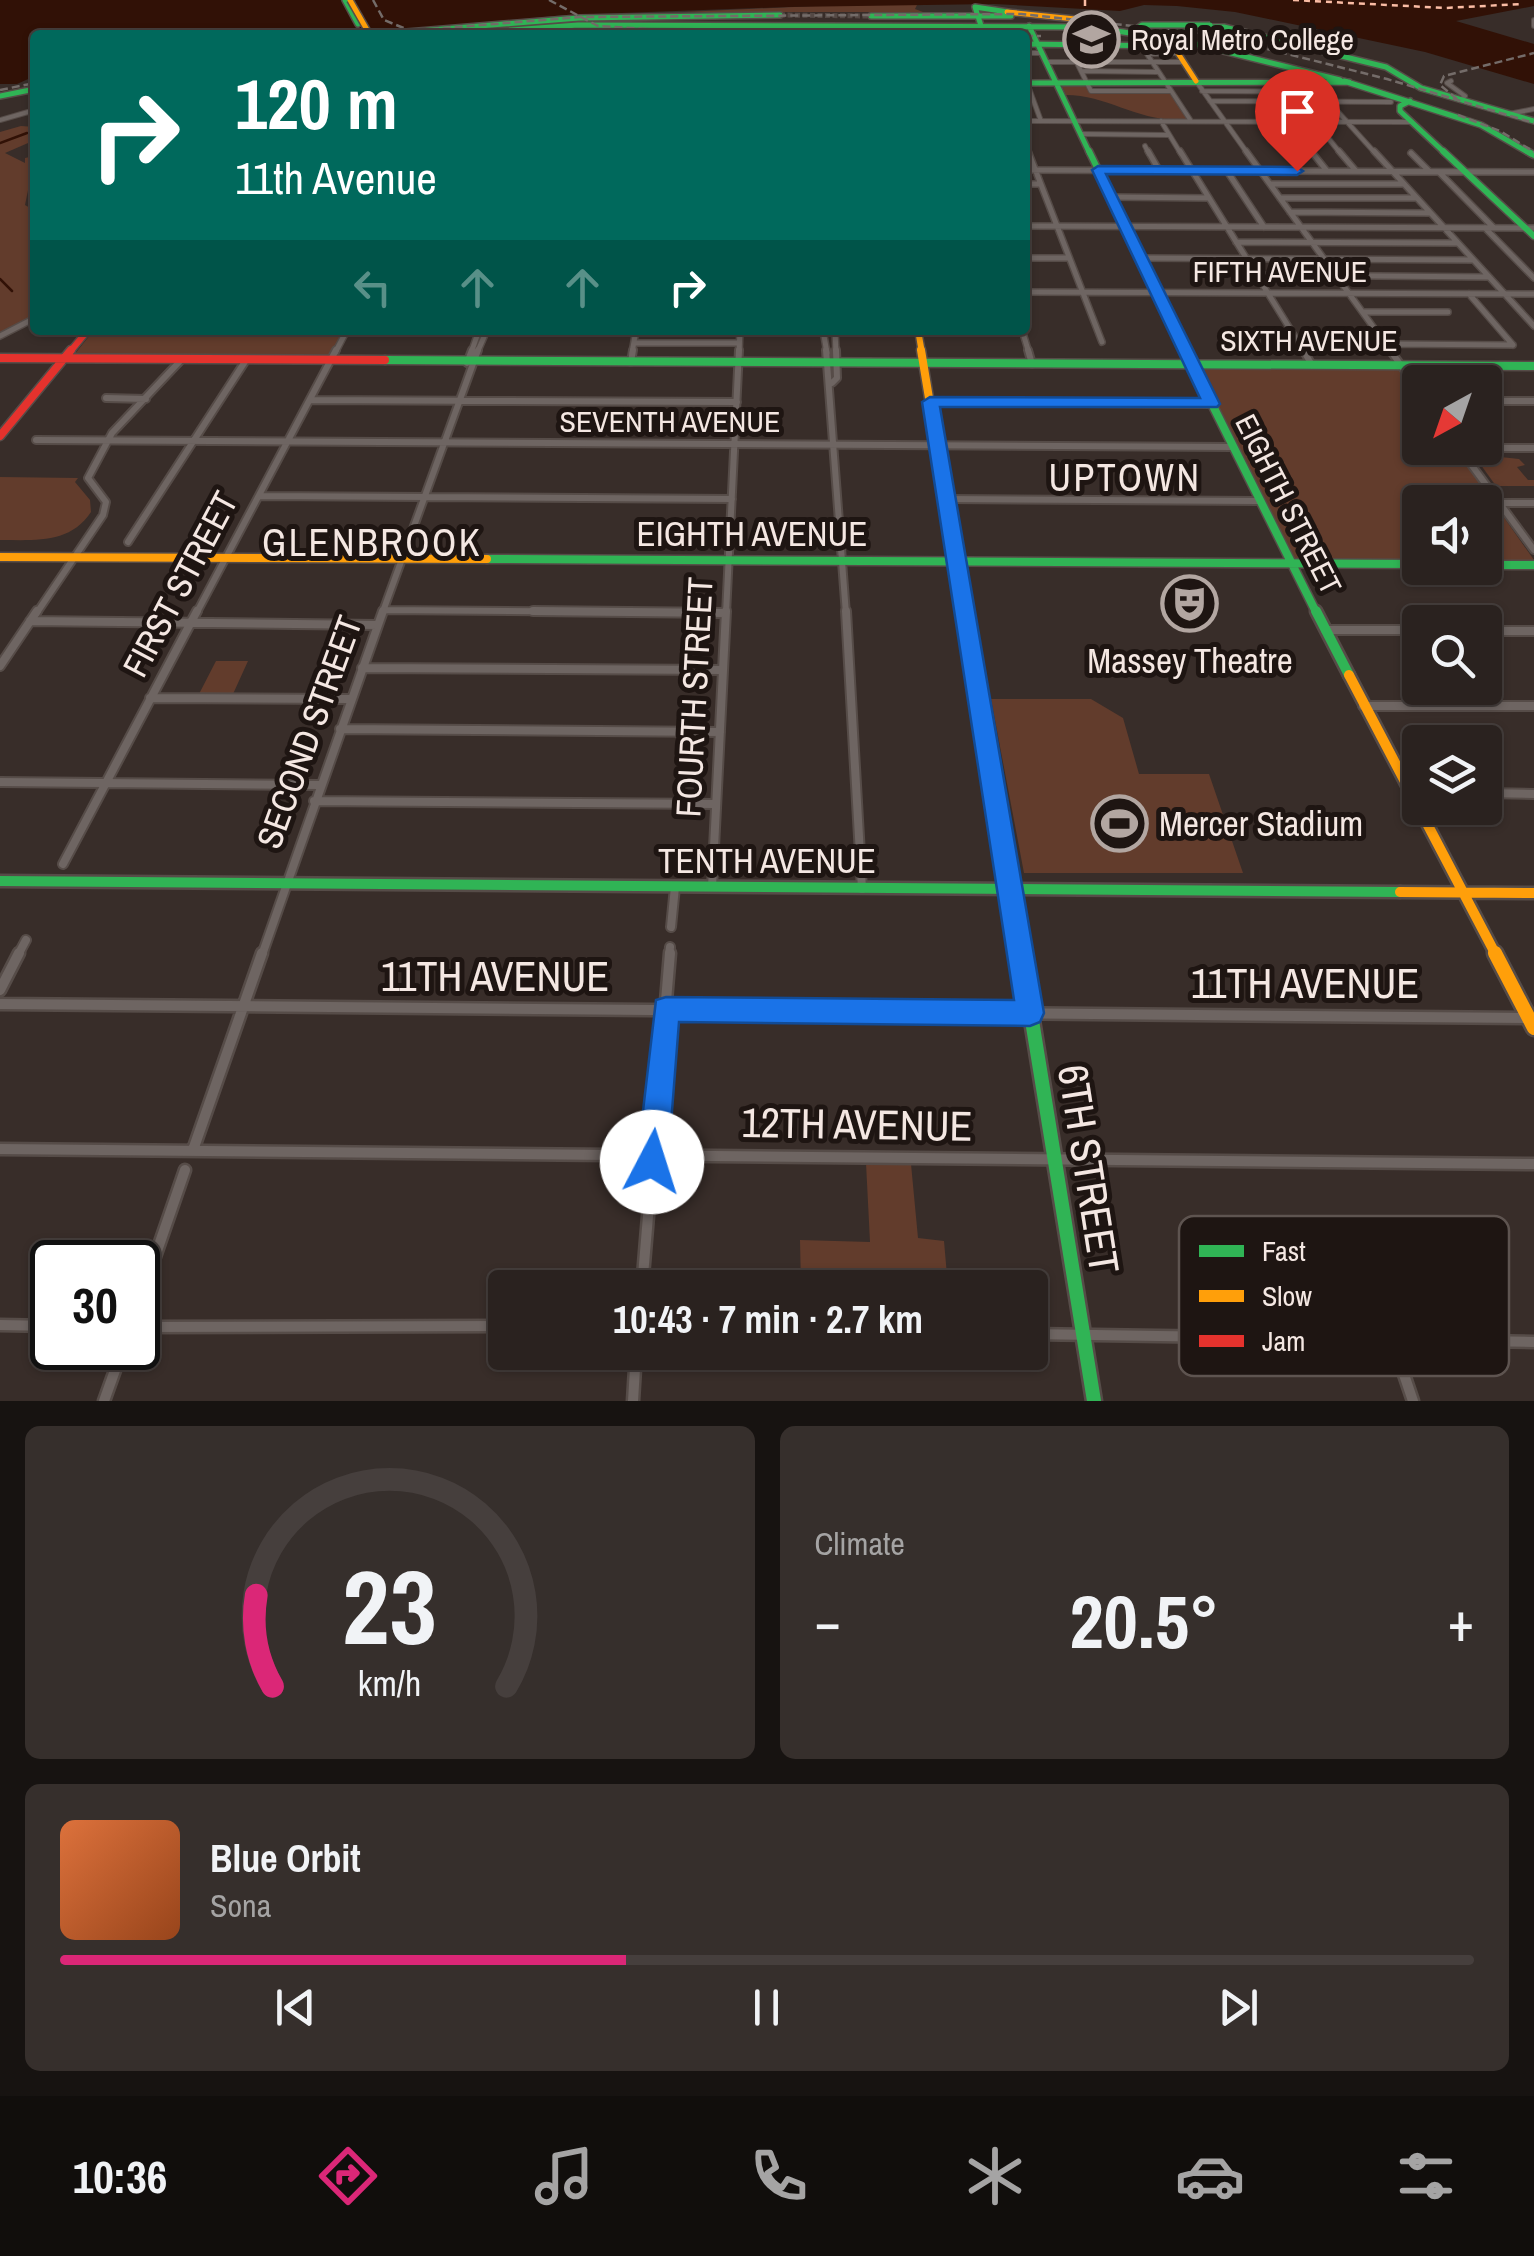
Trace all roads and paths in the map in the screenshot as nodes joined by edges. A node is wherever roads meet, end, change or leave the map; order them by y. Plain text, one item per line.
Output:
1 (347, 0) edge
2 (780, 16) tunnel mouth
3 (1068, 24) junction
4 (1217, 24) junction
5 (869, 25) edge
6 (913, 26) edge
7 (1029, 26) junction
8 (979, 28) edge
9 (1112, 28) junction
10 (592, 29) edge
11 (362, 30) edge
12 (394, 30) edge
13 (555, 30) edge
14 (728, 30) edge
15 (812, 30) edge
16 (1316, 41) dead end
17 (1143, 46) junction
18 (1030, 47) edge
19 (1174, 47) junction
20 (1304, 47) junction
21 (1070, 49) junction
22 (1030, 53) edge
23 (1042, 53) junction
24 (1114, 54) dead end
25 (1077, 62) junction
26 (1152, 62) junction
27 (1087, 81) junction
28 (1164, 81) junction
29 (1345, 81) junction
30 (1451, 81) dead end
31 (1030, 82) edge
32 (1056, 82) junction
33 (1290, 82) junction
34 (1199, 86) junction
35 (1315, 87) junction
36 (30, 90) edge
37 (1030, 93) edge
38 (4, 95) edge
39 (1389, 100) dead end
40 (1460, 100) junction
41 (1033, 101) joint
42 (1210, 101) junction
43 (1328, 102) junction
44 (1410, 102) junction
45 (1534, 109) edge
46 (30, 111) edge
47 (1510, 114) junction
48 (0, 120) edge
49 (1030, 121) edge
50 (1041, 121) junction
51 (1074, 121) junction
52 (1534, 121) edge
53 (1161, 122) junction
54 (1192, 122) junction
55 (1224, 122) junction
56 (1347, 122) junction
57 (1412, 122) junction
58 (1288, 123) junction
59 (1316, 123) junction
60 (1081, 134) junction
61 (1126, 134) junction
62 (1168, 134) junction
63 (1132, 144) dead end
64 (1145, 146) dead end
65 (1411, 153) dead end
66 (1534, 155) edge
67 (1030, 157) edge
68 (1030, 170) edge
69 (1035, 170) junction
70 (1098, 170) junction
71 (1159, 170) junction
72 (1192, 170) junction
73 (1227, 170) junction
74 (1260, 171) junction
75 (1327, 171) junction
76 (1356, 171) junction
77 (1392, 171) junction
78 (1430, 172) junction
79 (1439, 172) junction
80 (1467, 172) junction
81 (1534, 172) edge
82 (1030, 184) edge
83 (1040, 184) junction
84 (1270, 184) junction
85 (1404, 184) junction
86 (1111, 197) junction
87 (1208, 198) junction
88 (1280, 198) junction
89 (1417, 198) junction
90 (1290, 212) junction
91 (1430, 212) junction
92 (1030, 226) edge
93 (1057, 226) junction
94 (1125, 226) junction
95 (1226, 227) junction
96 (1264, 227) junction
97 (1301, 227) junction
98 (1443, 228) junction
99 (1485, 228) junction
100 (1493, 228) junction
101 (1531, 230) edge
102 (1236, 242) junction
103 (1312, 243) junction
104 (1458, 243) junction
105 (1030, 258) edge
106 (1068, 258) junction
107 (1140, 258) junction
108 (1246, 258) junction
109 (1324, 258) junction
110 (1473, 260) junction
111 (1256, 275) junction
112 (1336, 275) junction
113 (1488, 276) junction
114 (1534, 278) edge
115 (1030, 292) edge
116 (1082, 293) junction
117 (1156, 293) junction
118 (1267, 293) junction
119 (1350, 293) junction
120 (1434, 294) junction
121 (1468, 294) junction
122 (1505, 294) junction
123 (1534, 294) edge
124 (1363, 312) junction
125 (30, 323) edge
126 (1534, 326) edge
127 (84, 335) edge
128 (344, 335) edge
129 (478, 335) edge
130 (485, 335) edge
131 (635, 335) edge
132 (740, 335) edge
133 (825, 335) edge
134 (835, 335) edge
135 (919, 335) edge
136 (1023, 335) edge
137 (0, 336) edge
138 (1102, 342) dead end
139 (634, 343) junction
140 (739, 344) junction
141 (1387, 344) junction
142 (0, 358) edge
143 (64, 359) junction
144 (180, 360) junction
145 (246, 360) junction
146 (331, 360) junction
147 (630, 362) junction
148 (738, 363) junction
149 (833, 363) junction
150 (924, 364) junction
151 (1032, 364) junction
152 (1191, 364) junction
153 (470, 365) junction
154 (1312, 366) junction
155 (1402, 366) joint
156 (1502, 366) edge
157 (1534, 366) edge
158 (106, 398) dead end
159 (146, 399) junction
160 (310, 400) junction
161 (458, 400) junction
162 (1502, 401) edge
163 (1534, 401) edge
164 (737, 402) junction
165 (930, 402) junction
166 (1211, 404) junction
167 (0, 436) edge
168 (36, 440) dead end
169 (109, 441) junction
170 (195, 441) junction
171 (288, 442) junction
172 (442, 443) junction
173 (734, 444) junction
174 (836, 445) junction
175 (937, 446) junction
176 (1232, 447) junction
177 (1502, 448) edge
178 (1534, 448) edge
179 (259, 496) junction
180 (424, 497) junction
181 (732, 499) junction
182 (946, 500) junction
183 (1258, 501) junction
184 (1502, 502) edge
185 (1534, 503) edge
186 (1502, 506) edge
187 (128, 542) dead end
188 (1534, 550) edge
189 (4, 554) edge
190 (79, 555) junction
191 (225, 557) junction
192 (402, 558) junction
193 (728, 560) junction
194 (843, 561) junction
195 (956, 562) junction
196 (1290, 563) junction
197 (1402, 564) edge
198 (1502, 565) edge
199 (1534, 565) edge
200 (383, 610) junction
201 (726, 613) junction
202 (30, 622) junction
203 (190, 623) junction
204 (378, 625) junction
205 (1324, 630) junction
206 (1402, 630) edge
207 (1502, 631) edge
208 (1534, 631) edge
209 (0, 666) edge
210 (362, 668) junction
211 (723, 670) junction
212 (150, 698) junction
213 (350, 699) junction
214 (1362, 706) junction
215 (1534, 706) edge
216 (340, 729) junction
217 (720, 732) junction
218 (1402, 772) edge
219 (0, 782) edge
220 (106, 783) junction
221 (320, 785) junction
222 (1502, 793) edge
223 (1534, 794) edge
224 (314, 800) junction
225 (716, 804) junction
226 (1429, 825) edge
227 (63, 864) dead end
228 (0, 882) edge
229 (285, 884) junction
230 (675, 887) junction
231 (712, 888) junction
232 (862, 888) junction
233 (1010, 889) junction
234 (1460, 893) junction
235 (1534, 894) edge
236 (671, 928) dead end
237 (26, 940) dead end
238 (670, 947) dead end
239 (0, 990) edge
240 (0, 1004) edge
241 (244, 1006) junction
242 (666, 1009) junction
243 (1030, 1013) junction
244 (1531, 1023) edge
245 (0, 1149) edge
246 (193, 1150) junction
247 (653, 1154) junction
248 (1054, 1160) junction
249 (1534, 1164) edge
250 (186, 1170) dead end
251 (160, 1244) edge
252 (643, 1270) edge
253 (0, 1325) edge
254 (30, 1326) edge
255 (488, 1326) edge
256 (160, 1327) edge
257 (1048, 1334) edge
258 (1083, 1334) junction
259 (1179, 1336) edge
260 (1509, 1341) edge
261 (1534, 1342) edge
262 (115, 1370) edge
263 (635, 1370) edge
264 (1405, 1376) edge
265 (104, 1401) edge
266 (633, 1401) edge
267 (1094, 1401) edge
268 (1413, 1401) edge

1 - 11 street, bridge
2 - 12 street
3 - 7 street
3 - 8 street
3 - 9 street
3 - 9 street
4 - 8 street
4 - 17 street, bridge
4 - 20 street
5 - 6 street
5 - 8 street
5 - 15 street
6 - 8 street
7 - 8 street
7 - 23 street, EIGHTH STREET
9 - 19 street
10 - 13 street
10 - 14 street
16 - 20 street
17 - 19 street
17 - 21 street
17 - 26 street
18 - 23 street
19 - 26 street
19 - 29 street
19 - 34 street
20 - 40 street
21 - 23 street
21 - 24 street
21 - 25 street
22 - 23 street
23 - 25 street
23 - 32 street, EIGHTH STREET
25 - 26 street
25 - 27 street
26 - 28 street
27 - 28 street
27 - 32 street
28 - 34 street
28 - 54 street
29 - 33 street
29 - 35 street
29 - 44 street
30 - 40 street
31 - 32 street
32 - 51 street, EIGHTH STREET
33 - 34 street
33 - 35 street
34 - 35 street
34 - 42 street
35 - 43 street
36 - 38 street
37 - 41 street
39 - 43 street
40 - 47 street
41 - 50 street
42 - 43 street
42 - 55 street
43 - 56 street
44 - 57 street
44 - 66 street
45 - 47 street
46 - 48 street
47 - 52 street
49 - 50 street
50 - 51 street
51 - 53 street
51 - 60 street, EIGHTH STREET
53 - 54 street
53 - 62 street
54 - 55 street
55 - 56 street
55 - 58 street
55 - 74 street
56 - 57 street
56 - 59 street
56 - 77 street
57 - 80 street
58 - 59 street
58 - 75 street
59 - 76 street
60 - 61 street
60 - 70 street, EIGHTH STREET
61 - 62 street
61 - 63 street
62 - 72 street
64 - 71 street
65 - 78 street
67 - 69 street
68 - 69 street
69 - 70 street
69 - 83 street
70 - 71 street
70 - 86 street, EIGHTH STREET
71 - 72 street
72 - 73 street
72 - 87 street
73 - 74 street
73 - 96 street
74 - 75 street
74 - 84 street
75 - 76 street
76 - 77 street
77 - 78 street
77 - 85 street
78 - 79 street
79 - 80 street
79 - 100 street
80 - 81 street
80 - 101 street
82 - 83 street
83 - 93 street
84 - 85 street
84 - 88 street
85 - 89 street
86 - 87 street
86 - 94 street, EIGHTH STREET
87 - 95 street
88 - 89 street
88 - 90 street
89 - 91 street
90 - 91 street
90 - 97 street
91 - 98 street
92 - 93 street
93 - 94 street
93 - 106 street
94 - 95 street
94 - 107 street, EIGHTH STREET
95 - 96 street
95 - 102 street
96 - 97 street
97 - 98 street
97 - 103 street
98 - 99 street
98 - 104 street
99 - 100 street
99 - 114 street
100 - 101 street
102 - 103 street
102 - 108 street
103 - 104 street
103 - 109 street
104 - 110 street
105 - 106 street
106 - 116 street
107 - 108 street
107 - 117 street, EIGHTH STREET
108 - 109 street
108 - 111 street
109 - 110 street
109 - 112 street
110 - 113 street
111 - 112 street
111 - 118 street
112 - 113 street
112 - 119 street
113 - 122 street
115 - 116 street, FIFTH AVENUE
116 - 117 street, FIFTH AVENUE
116 - 138 street
117 - 118 street, FIFTH AVENUE
117 - 152 street, EIGHTH STREET
118 - 119 street, FIFTH AVENUE
118 - 154 street
119 - 120 street, FIFTH AVENUE
119 - 124 street
120 - 121 street, FIFTH AVENUE
120 - 124 street
121 - 122 street, FIFTH AVENUE
121 - 141 street
122 - 123 street, FIFTH AVENUE
122 - 126 street
124 - 141 street
125 - 137 street
127 - 143 street
128 - 146 street, FIRST STREET
129 - 153 street, SECOND STREET
130 - 153 street, SECOND STREET
131 - 139 street
132 - 140 street, FOURTH STREET
133 - 149 street
134 - 149 street
135 - 150 street, 6TH STREET
136 - 151 street
139 - 140 street
139 - 147 street
140 - 148 street, FOURTH STREET
141 - 155 street
142 - 143 street, SIXTH AVENUE
143 - 144 street, SIXTH AVENUE
143 - 167 street
144 - 145 street, SIXTH AVENUE
144 - 159 street
145 - 146 street, SIXTH AVENUE
145 - 170 street
146 - 153 street, SIXTH AVENUE
146 - 160 street, FIRST STREET
147 - 148 street, SIXTH AVENUE
147 - 153 street, SIXTH AVENUE
148 - 149 street, SIXTH AVENUE
148 - 164 street, FOURTH STREET
149 - 150 street, SIXTH AVENUE
149 - 174 street
150 - 151 street, SIXTH AVENUE
150 - 165 street, 6TH STREET
151 - 152 street, SIXTH AVENUE
152 - 154 street, SIXTH AVENUE
152 - 166 street, EIGHTH STREET
153 - 161 street, SECOND STREET
154 - 155 street, SIXTH AVENUE
156 - 157 street, SIXTH AVENUE
158 - 159 street
159 - 169 street
160 - 161 street
160 - 171 street, FIRST STREET
161 - 164 street
161 - 172 street, SECOND STREET
162 - 163 street
164 - 173 street, FOURTH STREET
165 - 166 street
165 - 175 street, 6TH STREET
166 - 176 street, EIGHTH STREET
168 - 169 street, SEVENTH AVENUE
169 - 170 street, SEVENTH AVENUE
169 - 190 street
170 - 171 street, SEVENTH AVENUE
170 - 187 street
171 - 172 street, SEVENTH AVENUE
171 - 179 street, FIRST STREET
172 - 173 street, SEVENTH AVENUE
172 - 180 street, SECOND STREET
173 - 174 street, SEVENTH AVENUE
173 - 181 street, FOURTH STREET
174 - 175 street, SEVENTH AVENUE
174 - 194 street
175 - 176 street, SEVENTH AVENUE
175 - 182 street, 6TH STREET
176 - 183 street, EIGHTH STREET
177 - 178 street
179 - 180 street
179 - 191 street, FIRST STREET
180 - 181 street
180 - 192 street, SECOND STREET
181 - 193 street, FOURTH STREET
182 - 183 street
182 - 195 street, 6TH STREET
183 - 196 street, EIGHTH STREET
184 - 185 street
186 - 188 street
189 - 190 street, EIGHTH AVENUE
190 - 191 street, EIGHTH AVENUE
190 - 202 street
191 - 192 street, EIGHTH AVENUE
191 - 203 street, FIRST STREET
192 - 193 street, EIGHTH AVENUE
192 - 200 street, SECOND STREET
193 - 194 street, EIGHTH AVENUE
193 - 201 street, FOURTH STREET
194 - 195 street, EIGHTH AVENUE
194 - 232 street
195 - 196 street, EIGHTH AVENUE
195 - 233 street, 6TH STREET
196 - 197 street, EIGHTH AVENUE
196 - 205 street, EIGHTH STREET
198 - 199 street
200 - 201 street
200 - 204 street, SECOND STREET
201 - 211 street, FOURTH STREET
202 - 203 street
202 - 209 street
203 - 204 street
203 - 212 street, FIRST STREET
204 - 210 street, SECOND STREET
205 - 206 street
205 - 214 street, EIGHTH STREET
207 - 208 street
210 - 211 street
210 - 213 street, SECOND STREET
211 - 217 street, FOURTH STREET
212 - 213 street
212 - 220 street, FIRST STREET
213 - 216 street, SECOND STREET
214 - 215 street
214 - 218 street, EIGHTH STREET
216 - 217 street
216 - 221 street, SECOND STREET
217 - 225 street, FOURTH STREET
219 - 220 street
220 - 221 street
220 - 227 street, FIRST STREET
221 - 224 street, SECOND STREET
222 - 223 street
224 - 225 street
224 - 229 street, SECOND STREET
225 - 231 street, FOURTH STREET
226 - 234 street, EIGHTH STREET
228 - 229 street, TENTH AVENUE
229 - 230 street, TENTH AVENUE
229 - 241 street, SECOND STREET
230 - 231 street, TENTH AVENUE
230 - 236 street
231 - 232 street, TENTH AVENUE
232 - 233 street, TENTH AVENUE
233 - 234 street, TENTH AVENUE
233 - 243 street, 6TH STREET
234 - 235 street, TENTH AVENUE
234 - 244 street, EIGHTH STREET
237 - 239 street
238 - 242 street
240 - 241 street, 11TH AVENUE
241 - 242 street, 11TH AVENUE
241 - 246 street, SECOND STREET
242 - 243 street, 11TH AVENUE
242 - 247 street
243 - 244 street, 11TH AVENUE
243 - 248 street, 6TH STREET
245 - 246 street, 12TH AVENUE
246 - 247 street, 12TH AVENUE
247 - 248 street, 12TH AVENUE
247 - 252 street
248 - 249 street, 12TH AVENUE
248 - 258 street, 6TH STREET
250 - 251 street
253 - 254 street
255 - 256 street
257 - 258 street
258 - 259 street
258 - 267 street, 6TH STREET
260 - 261 street
262 - 265 street
263 - 266 street
264 - 268 street

